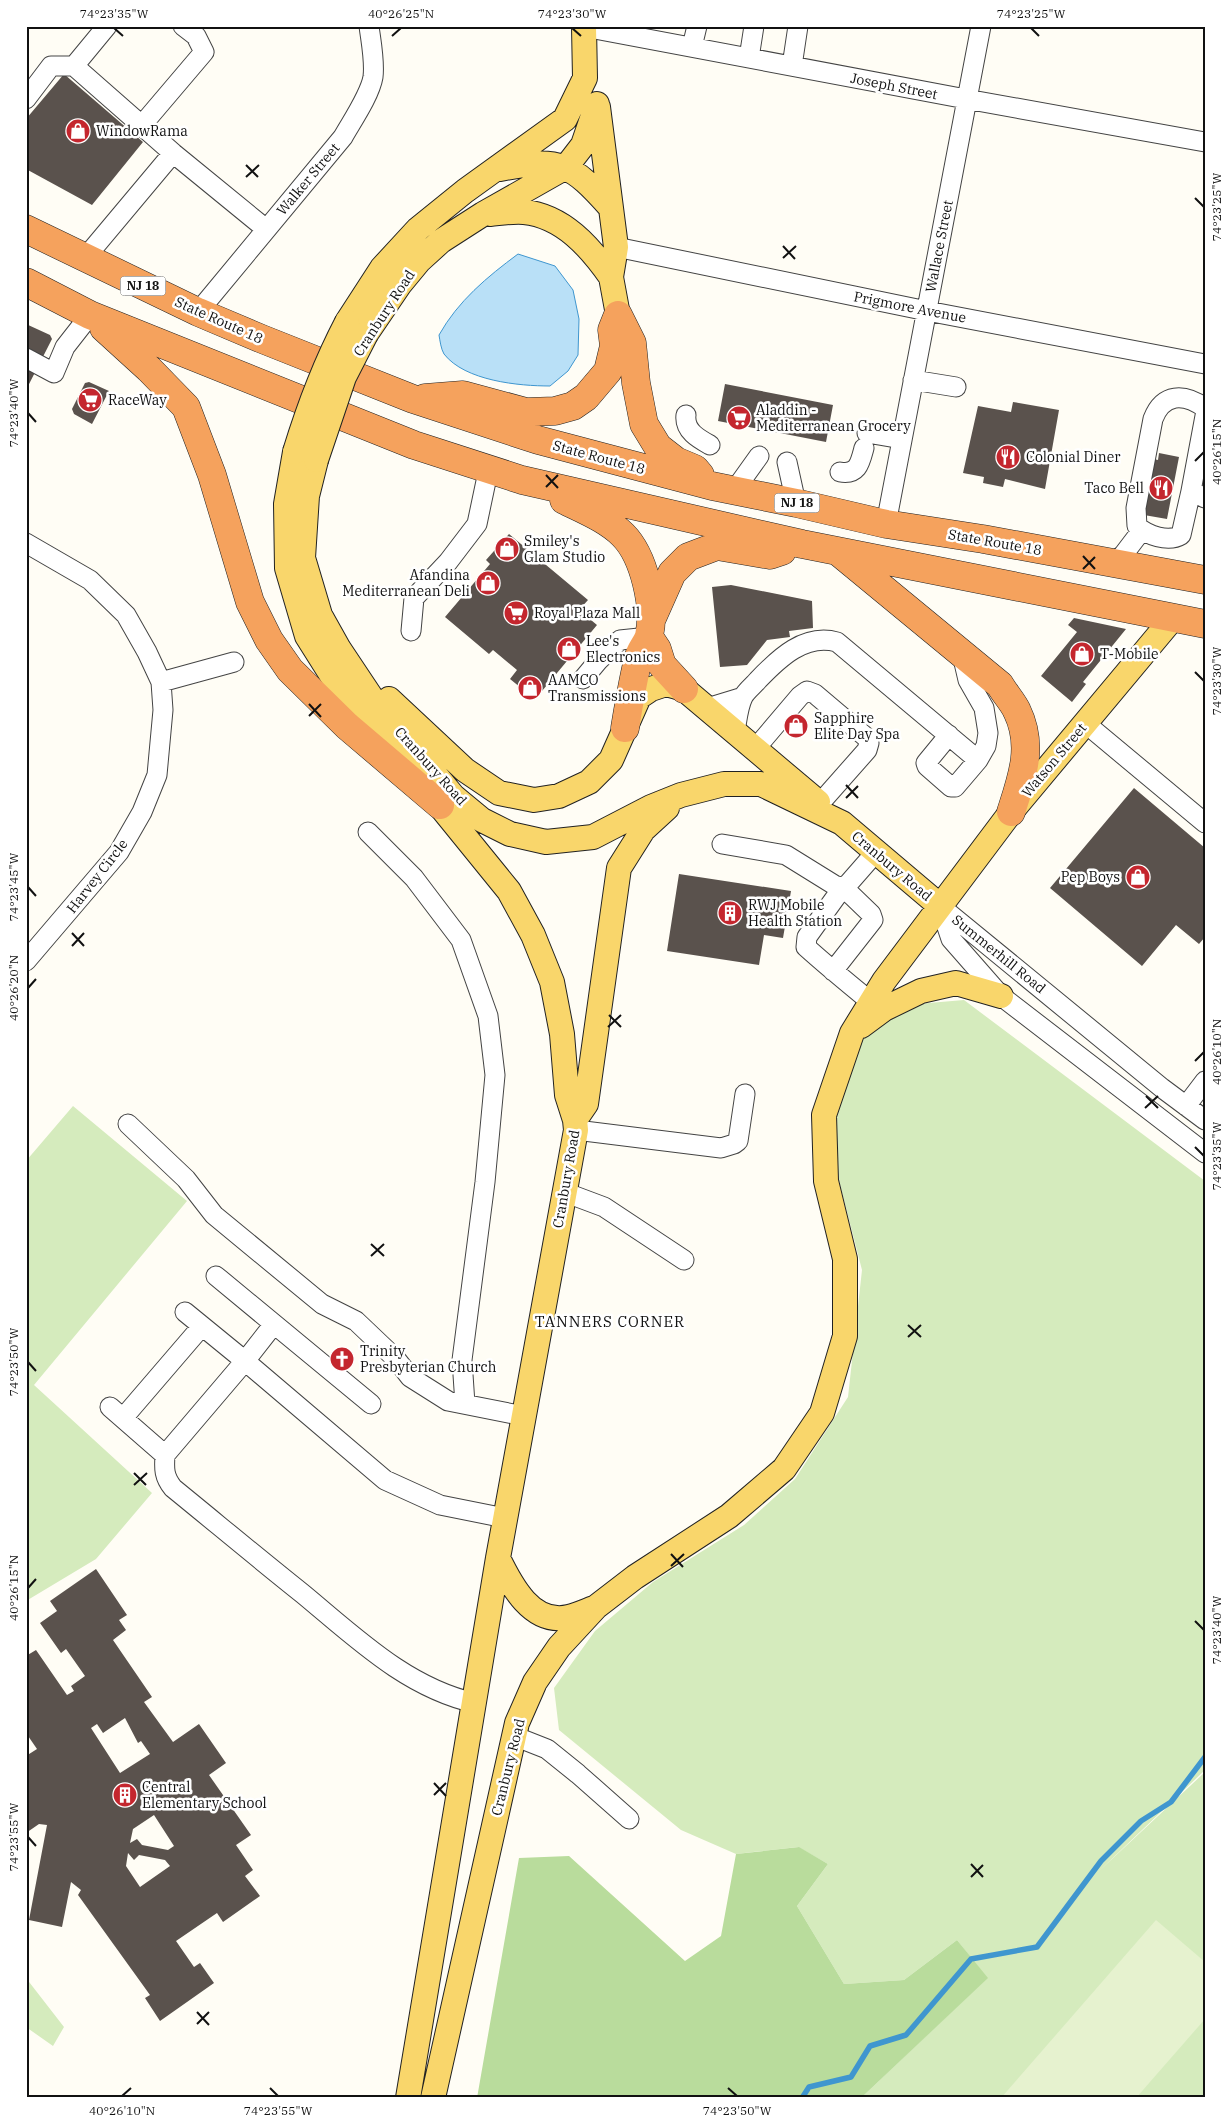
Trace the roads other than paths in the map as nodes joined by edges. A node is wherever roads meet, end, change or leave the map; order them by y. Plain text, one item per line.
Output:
1 (107, 26) edge
2 (183, 26) edge
3 (369, 26) edge
4 (584, 26) edge
5 (697, 26) edge
6 (754, 26) edge
7 (798, 26) edge
8 (982, 26) edge
9 (692, 47) junction
10 (749, 58) junction
11 (74, 66) junction
12 (792, 66) junction
13 (966, 99) junction
14 (26, 100) edge
15 (598, 104) junction
16 (142, 125) junction
17 (1205, 142) edge
18 (174, 153) junction
19 (566, 167) junction
20 (495, 170) junction
21 (611, 208) junction
22 (483, 214) junction
23 (26, 229) edge
24 (266, 229) junction
25 (616, 247) junction
26 (85, 258) junction
27 (611, 277) junction
28 (26, 282) edge
29 (927, 311) junction
30 (198, 312) junction
31 (90, 315) junction
32 (618, 315) junction
33 (356, 328) junction
34 (26, 358) edge
35 (1205, 364) edge
36 (913, 380) junction
37 (956, 387) dead end
38 (413, 399) junction
39 (1205, 408) edge
40 (686, 415) dead end
41 (1205, 416) edge
42 (902, 439) junction
43 (710, 445) dead end
44 (306, 456) junction
45 (759, 456) dead end
46 (787, 462) dead end
47 (489, 467) junction
48 (840, 472) dead end
49 (522, 480) junction
50 (723, 488) junction
51 (1198, 494) edge
52 (796, 503) junction
53 (886, 524) junction
54 (1142, 530) junction
55 (26, 543) edge
56 (802, 544) junction
57 (838, 551) junction
58 (1111, 564) junction
59 (1205, 580) edge
60 (1173, 618) junction
61 (1205, 624) edge
62 (650, 629) junction
63 (411, 631) dead end
64 (339, 649) junction
65 (962, 654) junction
66 (234, 662) dead end
67 (583, 679) dead end
68 (161, 682) junction
69 (684, 689) junction
70 (743, 697) junction
71 (707, 708) junction
72 (1085, 723) junction
73 (625, 728) junction
74 (735, 731) junction
75 (949, 735) junction
76 (755, 749) junction
77 (978, 760) junction
78 (682, 795) junction
79 (440, 805) junction
80 (817, 807) junction
81 (1011, 812) junction
82 (1203, 819) edge
83 (368, 832) dead end
84 (722, 844) dead end
85 (876, 852) junction
86 (843, 887) junction
87 (940, 906) junction
88 (26, 961) edge
89 (833, 971) junction
90 (1001, 996) junction
91 (871, 1002) junction
92 (852, 1033) junction
93 (1205, 1081) edge
94 (745, 1094) dead end
95 (1186, 1106) junction
96 (1205, 1120) edge
97 (128, 1124) dead end
98 (575, 1125) junction
99 (1205, 1153) edge
100 (564, 1192) junction
101 (684, 1260) dead end
102 (216, 1276) dead end
103 (186, 1312) dead end
104 (274, 1324) junction
105 (202, 1326) junction
106 (244, 1362) junction
107 (371, 1404) dead end
108 (465, 1404) junction
109 (524, 1416) junction
110 (165, 1455) junction
111 (505, 1518) junction
112 (498, 1558) junction
113 (596, 1607) junction
114 (475, 1703) junction
115 (514, 1736) junction
116 (629, 1819) dead end
117 (408, 2098) edge
118 (433, 2098) edge

1 - 11 street
2 - 16 street
3 - 24 street, Walker Street
4 - 9 street, Joseph Street
4 - 15 main road
4 - 20 main road, Cranbury Road
5 - 9 street
6 - 10 street
7 - 12 street
8 - 13 street, Wallace Street
9 - 10 street, Joseph Street
10 - 12 street, Joseph Street
11 - 14 street
11 - 16 street
12 - 13 street, Joseph Street
13 - 17 street, Joseph Street
13 - 29 street, Wallace Street
15 - 19 main road, Cranbury Road
15 - 21 main road
16 - 18 street
18 - 24 street
18 - 26 street
19 - 20 main road
19 - 21 main road
19 - 22 main road, Cranbury Road
20 - 33 main road, Cranbury Road
21 - 25 main road
22 - 27 main road
22 - 33 main road, Cranbury Road
23 - 26 highway, State Route 18 / NJ 18
24 - 30 street, Walker Street
25 - 27 main road
25 - 29 street, Prigmore Avenue
26 - 30 highway, State Route 18 / NJ 18
27 - 32 main road
28 - 31 highway
29 - 35 street, Prigmore Avenue
29 - 36 street, Wallace Street
30 - 38 highway, State Route 18 / NJ 18
31 - 34 street
31 - 47 highway
31 - 79 highway
32 - 38 highway
32 - 50 highway
33 - 44 main road, Cranbury Road, bridge
36 - 37 street
36 - 42 street, Wallace Street
38 - 50 highway, State Route 18 / NJ 18
39 - 54 street
40 - 43 street
41 - 51 street
42 - 48 street
42 - 53 street, Wallace Street
44 - 64 main road, Cranbury Road
44 - 79 main road, Cranbury Road
45 - 50 street
46 - 52 street
47 - 49 highway
47 - 63 street
49 - 56 highway
49 - 62 highway
50 - 52 highway, State Route 18 / NJ 18
51 - 54 street
52 - 53 highway, State Route 18 / NJ 18
53 - 58 highway, State Route 18 / NJ 18
54 - 58 street
55 - 68 street, Harvey Circle
56 - 57 highway
56 - 62 highway
57 - 60 highway
57 - 65 highway
58 - 59 highway, State Route 18 / NJ 18
60 - 61 highway
60 - 72 main road, Watson Street
62 - 67 street
62 - 69 highway
62 - 73 highway
64 - 73 main road
64 - 78 main road, Cranbury Road
65 - 77 street
65 - 81 highway
66 - 68 street
68 - 88 street, Harvey Circle
69 - 71 main road
69 - 73 main road
70 - 71 street
70 - 74 street
70 - 75 street
71 - 74 main road
72 - 81 main road, Watson Street
72 - 82 street
74 - 76 main road
75 - 77 street
75 - 77 street
76 - 80 main road
76 - 80 street
78 - 80 main road, Cranbury Road
78 - 98 main road
79 - 98 main road, Cranbury Road
80 - 85 main road, Cranbury Road
81 - 87 main road, Watson Street
83 - 108 street
84 - 86 street
85 - 86 street
85 - 87 main road, Cranbury Road
86 - 89 street
86 - 89 street
87 - 90 street, Summerhill Road
87 - 91 main road, Cranbury Road
87 - 95 street, Summerhill Road
89 - 91 street
90 - 92 main road
90 - 99 street, Summerhill Road
91 - 92 main road, Cranbury Road
92 - 113 main road, Cranbury Road
93 - 95 street
94 - 98 street
95 - 96 street, Summerhill Road
97 - 108 street
98 - 100 main road, Cranbury Road
100 - 101 street
100 - 109 main road, Cranbury Road
102 - 104 street
103 - 105 street
104 - 106 street
104 - 107 street
105 - 106 street
105 - 110 street
106 - 110 street
106 - 111 street
108 - 109 street
109 - 111 main road, Cranbury Road
110 - 114 street
111 - 112 main road, Cranbury Road
112 - 113 main road
112 - 114 main road, Cranbury Road
113 - 115 main road, Cranbury Road
114 - 117 main road, Cranbury Road
115 - 116 street
115 - 118 main road, Cranbury Road

